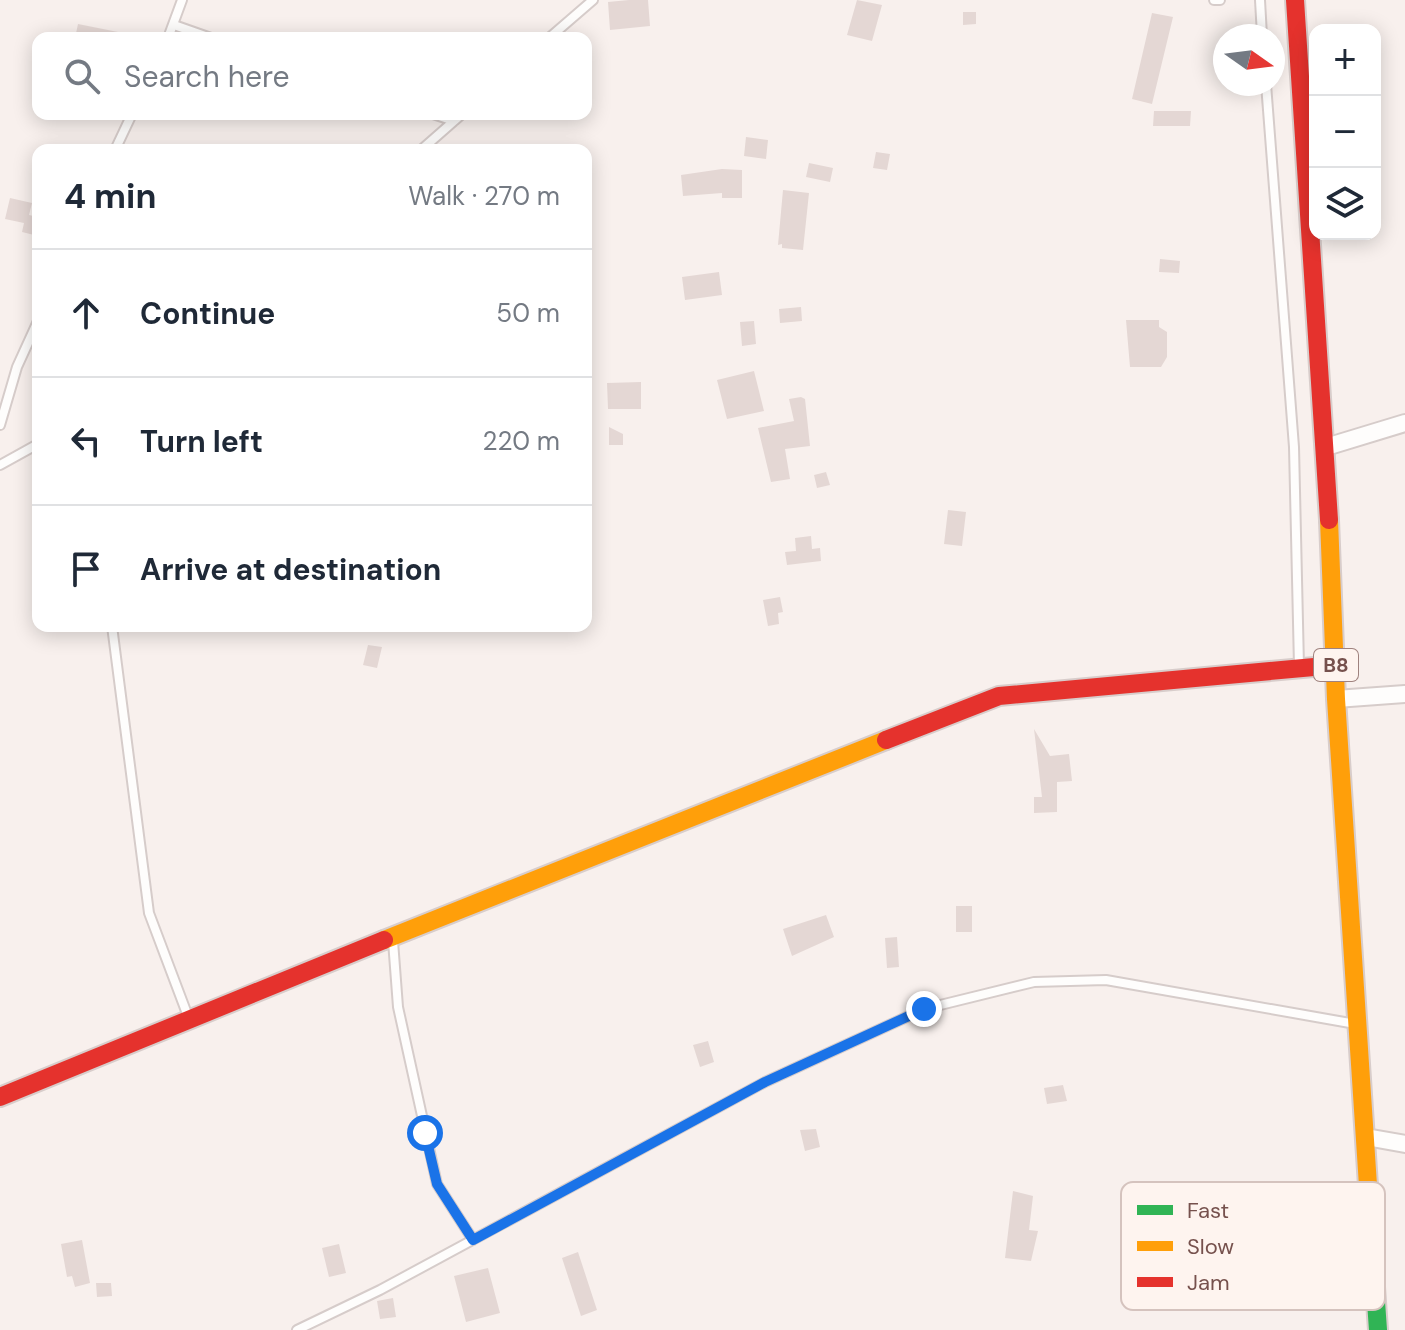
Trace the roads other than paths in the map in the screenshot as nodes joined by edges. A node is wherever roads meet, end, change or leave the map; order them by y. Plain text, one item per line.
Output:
1 (182, 0) edge
2 (593, 0) edge
3 (1214, 0) edge
4 (1220, 0) edge
5 (1260, 0) edge
6 (1295, 0) edge
7 (1261, 24) edge
8 (174, 25) junction
9 (171, 32) edge
10 (194, 32) edge
11 (556, 32) edge
12 (1267, 96) edge
13 (129, 120) edge
14 (451, 120) edge
15 (454, 121) joint
16 (118, 144) edge
17 (428, 144) edge
18 (32, 334) edge
19 (1405, 423) edge
20 (0, 425) edge
21 (32, 447) edge
22 (1326, 447) junction
23 (0, 465) edge
24 (113, 632) edge
25 (1336, 665) junction
26 (1299, 669) junction
27 (1405, 694) edge
28 (1336, 699) junction
29 (392, 936) junction
30 (190, 1021) junction
31 (1356, 1025) junction
32 (0, 1097) edge
33 (1366, 1137) junction
34 (1405, 1144) edge
35 (1369, 1182) edge
36 (473, 1240) junction
37 (1377, 1310) edge
38 (297, 1330) edge
39 (1378, 1330) edge

1 - 8 lane
2 - 11 lane
3 - 4 lane
5 - 7 lane
6 - 22 main road, B8
8 - 9 lane
8 - 10 lane
12 - 26 lane
13 - 16 lane
14 - 15 lane
15 - 17 lane
18 - 20 lane
19 - 22 street
21 - 23 lane
22 - 25 main road, B8
24 - 30 lane
25 - 26 main road
25 - 28 main road, B8
26 - 29 main road
27 - 28 street
28 - 31 main road, B8
29 - 30 main road
29 - 36 lane
30 - 32 main road
31 - 33 main road, B8
31 - 36 lane
33 - 34 street
33 - 35 main road, B8
36 - 38 lane
37 - 39 main road, B8

